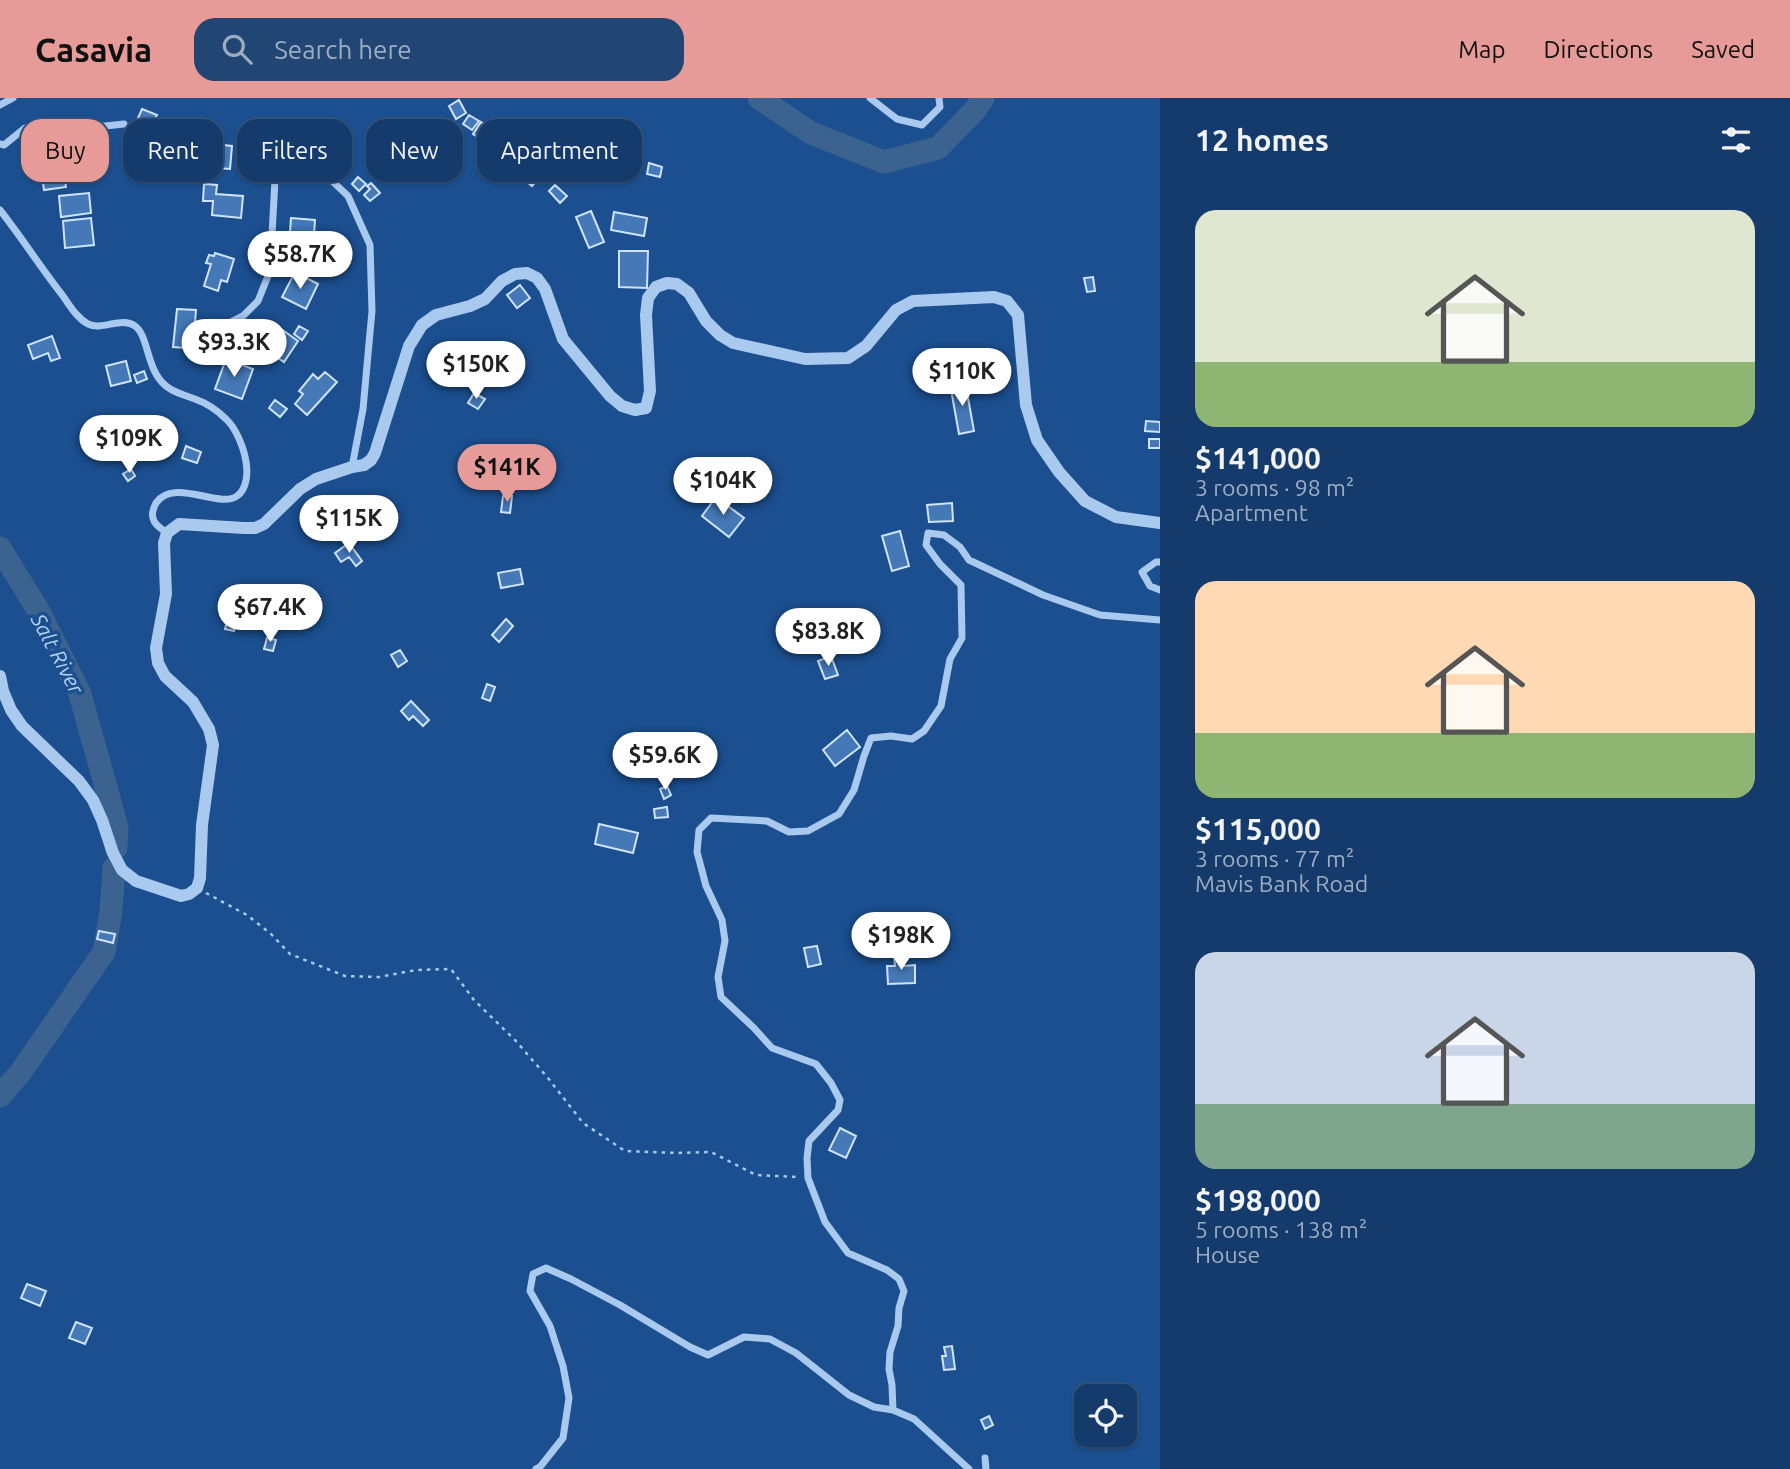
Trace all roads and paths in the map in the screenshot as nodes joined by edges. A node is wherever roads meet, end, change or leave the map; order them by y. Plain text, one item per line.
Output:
1 (13, 98) edge
2 (870, 98) edge
3 (939, 98) edge
4 (0, 105) edge
5 (123, 124) edge
6 (0, 144) edge
7 (0, 210) edge
8 (230, 323) dead end
9 (352, 467) junction
10 (1160, 523) edge
11 (167, 533) junction
12 (1160, 562) edge
13 (1160, 590) edge
14 (1160, 620) edge
15 (0, 676) edge
16 (197, 888) junction
17 (808, 1178) junction
18 (893, 1410) junction
19 (985, 1458) dead end
20 (536, 1469) edge
21 (968, 1469) edge
22 (986, 1469) edge

1 - 4 street
2 - 3 street
5 - 6 street
7 - 11 street
8 - 9 street
9 - 10 street
9 - 11 street
11 - 16 street
12 - 13 street
14 - 17 street
15 - 16 street
16 - 17 path
17 - 18 street
18 - 20 street
18 - 21 street
19 - 22 street

